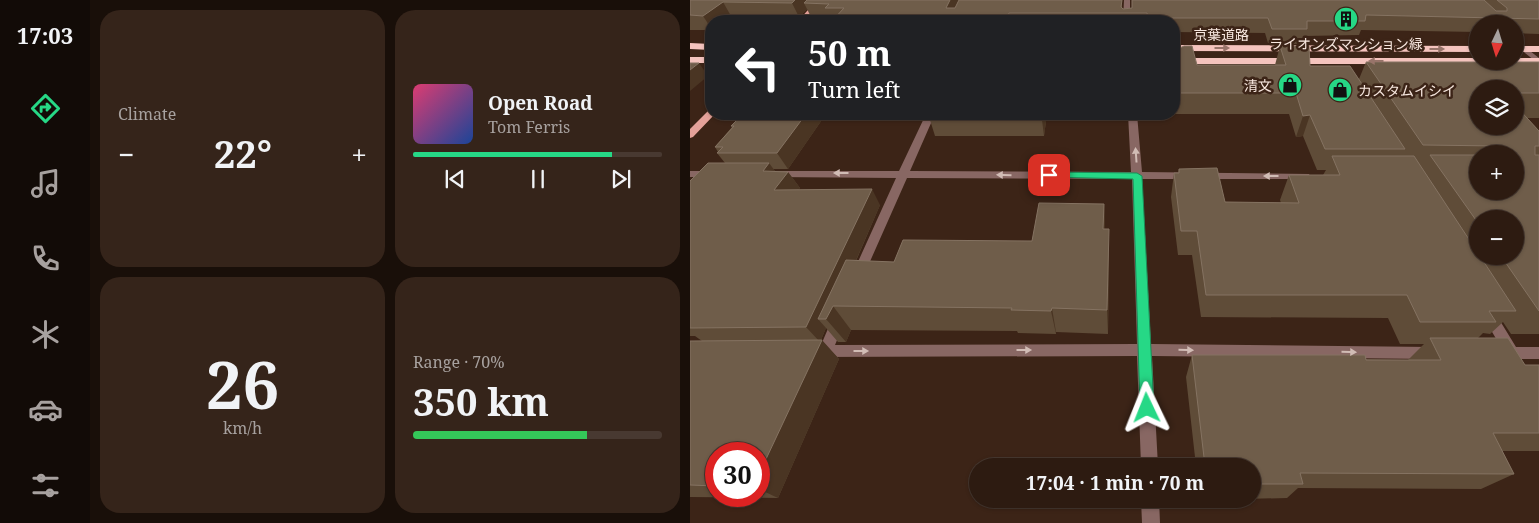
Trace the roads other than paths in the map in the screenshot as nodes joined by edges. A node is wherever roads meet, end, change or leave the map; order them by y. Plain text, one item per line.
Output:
1 (821, 0) edge
2 (1126, 0) edge
3 (807, 15) edge
4 (1127, 15) edge
5 (690, 46) edge
6 (705, 46) edge
7 (1180, 48) edge
8 (1469, 49) edge
9 (1524, 49) edge
10 (1539, 49) edge
11 (1524, 52) edge
12 (690, 60) edge
13 (705, 60) edge
14 (1180, 61) edge
15 (1333, 61) junction
16 (1469, 61) edge
17 (1524, 61) edge
18 (1539, 61) edge
19 (1342, 75) edge
20 (705, 119) edge
21 (927, 120) edge
22 (1133, 120) edge
23 (690, 135) edge
24 (903, 173) junction
25 (690, 174) edge
26 (727, 174) edge
27 (766, 174) edge
28 (1137, 176) junction
29 (1316, 176) edge
30 (852, 288) edge
31 (1481, 303) edge
32 (845, 306) edge
33 (1145, 350) junction
34 (796, 351) edge
35 (825, 351) junction
36 (1443, 353) edge
37 (1492, 353) edge
38 (1539, 353) edge
39 (1512, 354) junction
40 (1149, 458) edge
41 (1150, 508) edge
42 (1151, 523) edge

1 - 3 main road
2 - 4 street
5 - 6 highway
7 -> 8 highway, 京葉道路
9 - 10 highway
11 - 18 street
12 - 13 highway
14 - 15 highway, 京葉道路
16 -> 15 highway, 京葉道路
15 - 19 street
17 - 18 highway
20 - 23 main road
21 - 24 street
28 -> 22 street
24 -> 27 street
28 -> 24 street
24 - 30 street
25 - 26 street
29 -> 28 street
28 - 33 street
31 - 39 street
32 - 35 street
35 -> 33 street
33 -> 36 street
33 - 40 street
34 - 35 street
37 - 39 street
38 - 39 street
41 - 42 street

